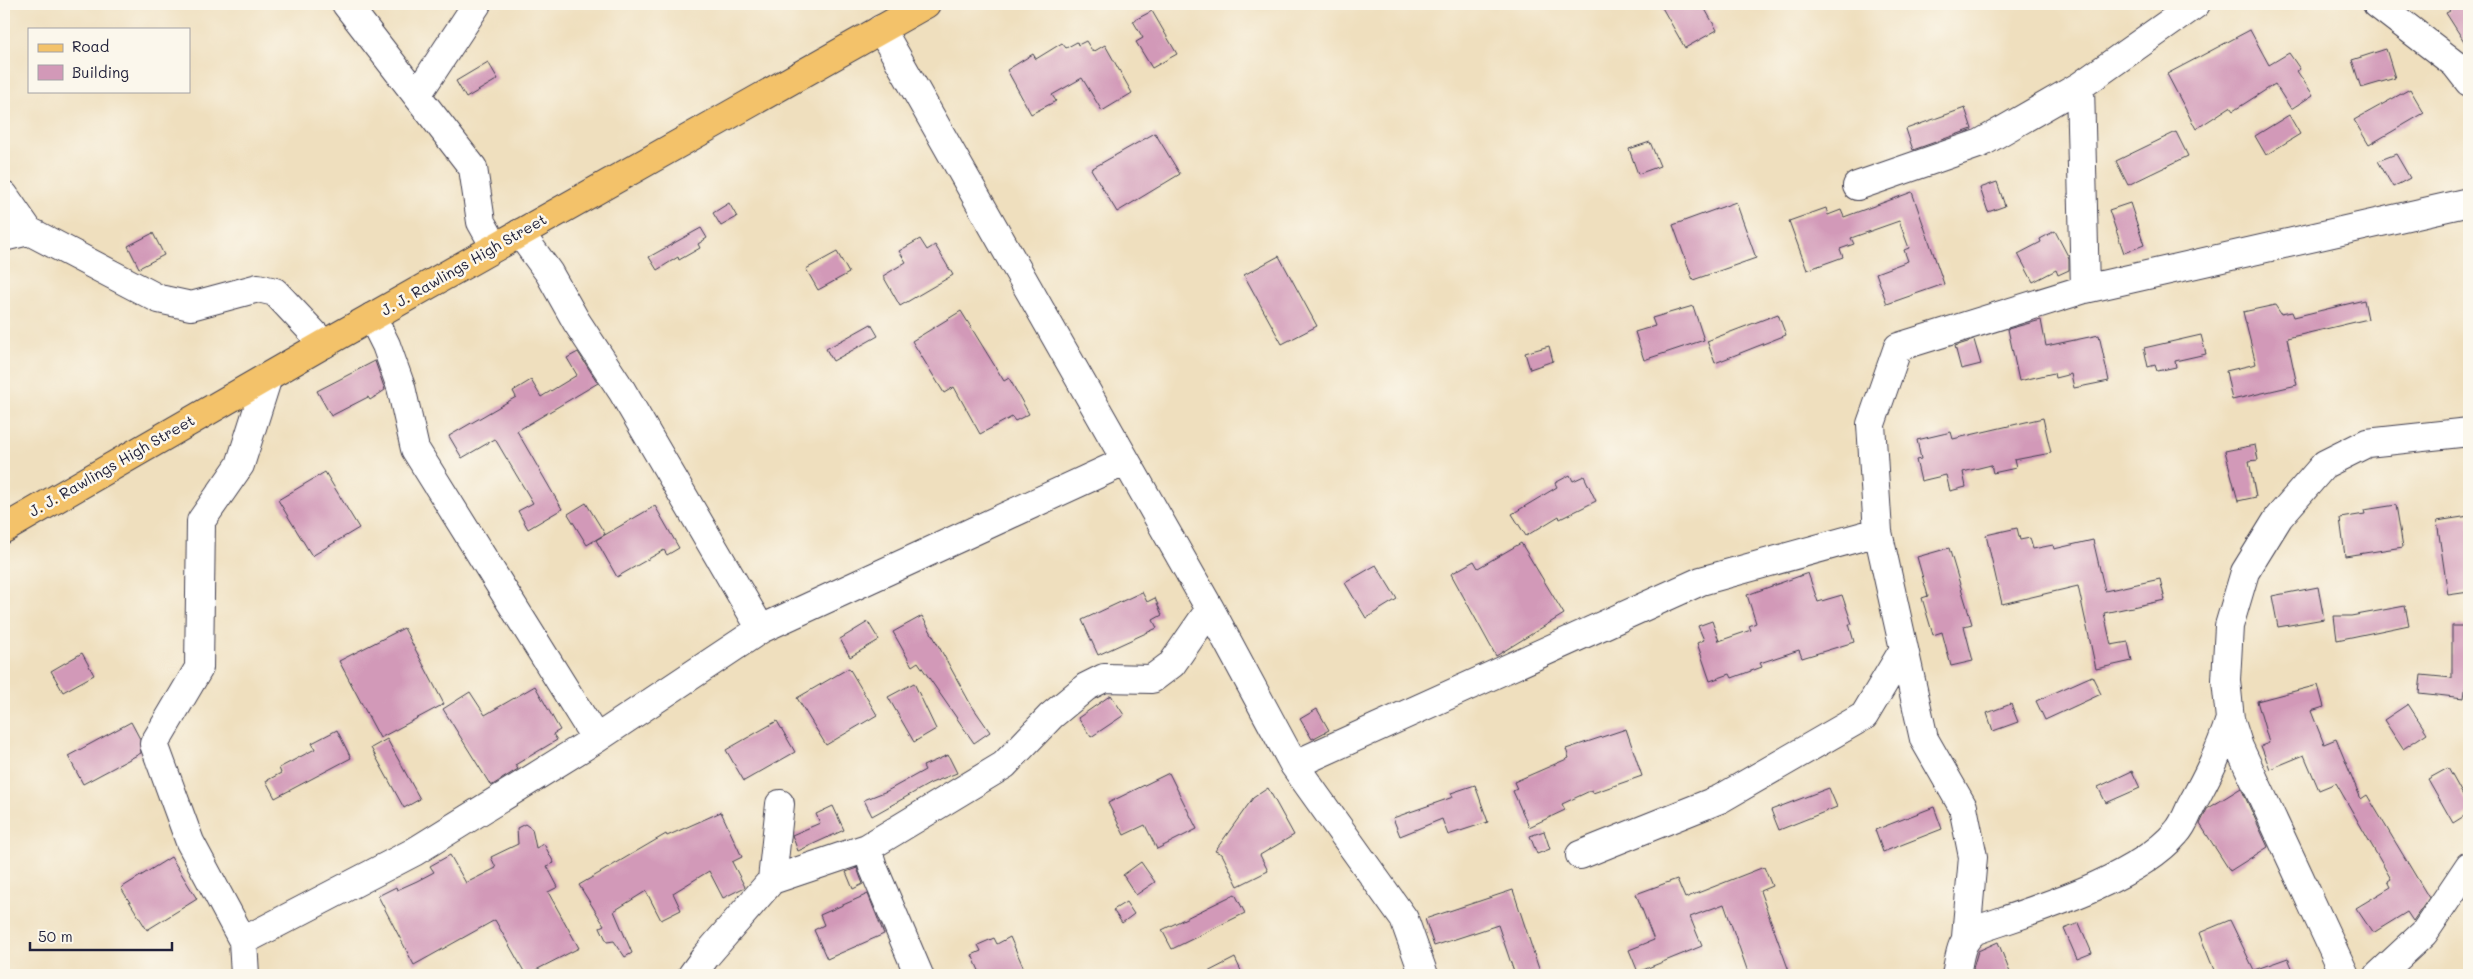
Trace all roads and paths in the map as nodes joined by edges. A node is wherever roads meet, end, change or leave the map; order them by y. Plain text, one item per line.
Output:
1 (346, 4) edge
2 (477, 4) edge
3 (926, 4) edge
4 (2196, 4) edge
5 (2377, 4) edge
6 (881, 29) junction
7 (2469, 82) edge
8 (2080, 86) junction
9 (417, 95) junction
10 (1857, 186) dead end
11 (4, 195) edge
12 (2466, 199) edge
13 (520, 233) junction
14 (16, 234) edge
15 (495, 248) junction
16 (2085, 289) junction
17 (372, 317) junction
18 (324, 344) junction
19 (268, 376) junction
20 (2469, 432) edge
21 (1126, 461) junction
22 (4, 529) edge
23 (1878, 532) junction
24 (1210, 609) junction
25 (761, 629) junction
26 (1904, 649) junction
27 (2230, 720) junction
28 (596, 739) junction
29 (1294, 765) junction
30 (780, 804) dead end
31 (867, 848) junction
32 (1580, 855) dead end
33 (2469, 866) edge
34 (772, 880) junction
35 (1966, 937) junction
36 (243, 941) junction
37 (245, 975) edge
38 (692, 975) edge
39 (919, 975) edge
40 (1424, 975) edge
41 (1956, 975) edge
42 (2345, 975) edge
43 (2379, 975) edge

1 - 9 street
2 - 9 street
3 - 6 main road, J. J. Rawlings High Street
4 - 8 street
5 - 7 street
6 - 13 main road, J. J. Rawlings High Street
6 - 21 street
8 - 10 street
8 - 16 street
9 - 15 street
11 - 14 street
12 - 16 street
13 - 15 main road, J. J. Rawlings High Street
13 - 25 street
14 - 18 street
15 - 17 main road, J. J. Rawlings High Street
16 - 23 street
17 - 18 main road, J. J. Rawlings High Street
17 - 28 street
18 - 19 main road, J. J. Rawlings High Street
19 - 22 main road, J. J. Rawlings High Street
19 - 36 street
20 - 27 street
21 - 24 street
21 - 25 street
23 - 26 street
23 - 29 street
24 - 29 street
24 - 31 street
25 - 28 street
26 - 32 street
26 - 35 street
27 - 35 street
27 - 42 street
28 - 36 street
29 - 40 street
30 - 34 street
31 - 34 street
31 - 39 street
33 - 43 street
34 - 38 street
35 - 41 street
36 - 37 street

